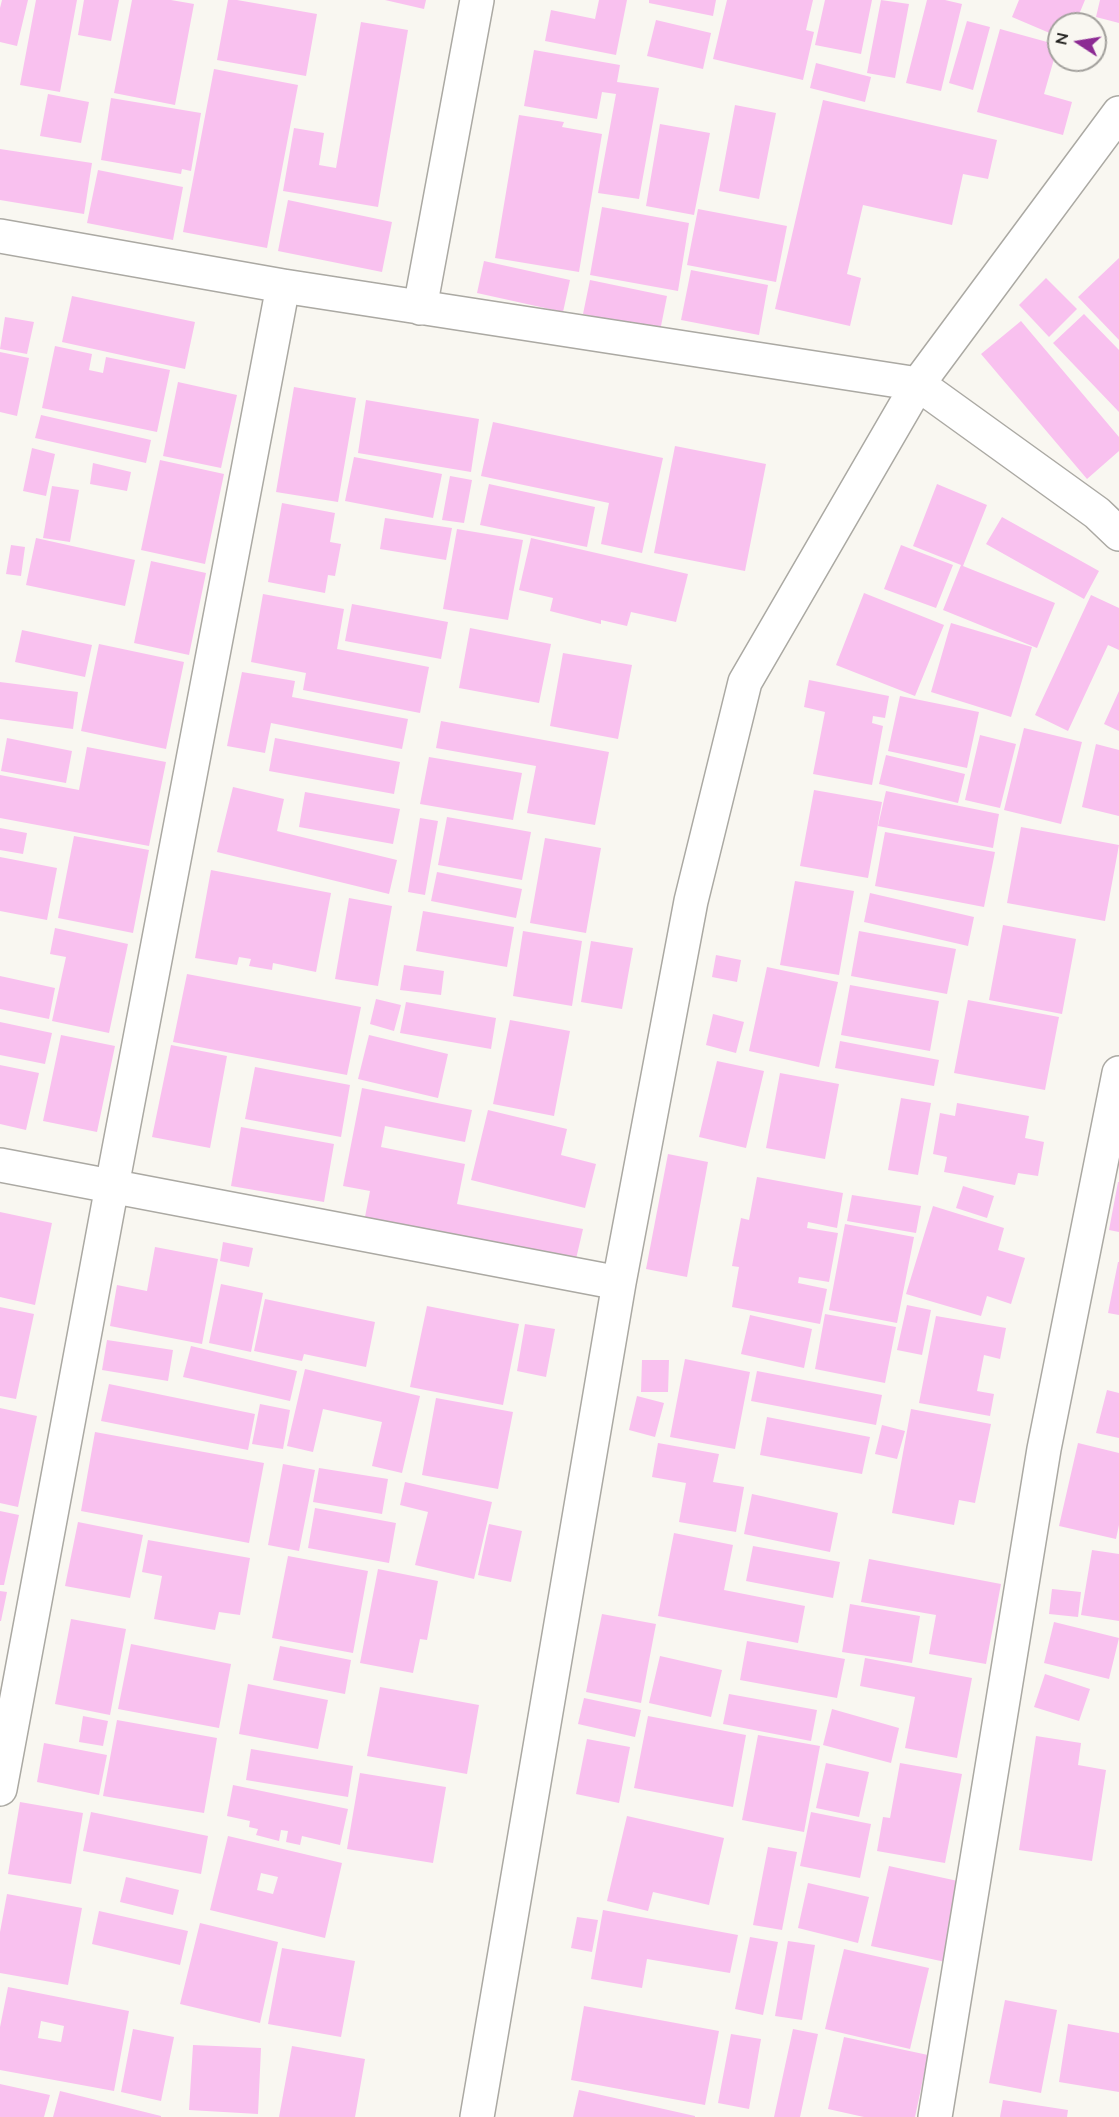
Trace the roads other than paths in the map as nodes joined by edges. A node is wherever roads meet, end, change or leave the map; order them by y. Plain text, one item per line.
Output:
1 (477, 0) edge
2 (1119, 113) edge
3 (0, 236) edge
4 (283, 286) junction
5 (420, 308) junction
6 (918, 384) junction
7 (1119, 534) edge
8 (1119, 1073) edge
9 (0, 1165) edge
10 (112, 1186) junction
11 (619, 1283) junction
12 (0, 1789) edge
13 (477, 2117) edge
14 (935, 2117) edge

1 - 5 street
2 - 6 street
3 - 4 street
4 - 5 street
4 - 10 street
5 - 6 street
6 - 7 street
6 - 11 street
8 - 14 street
9 - 10 street
10 - 11 street
10 - 12 street
11 - 13 street

